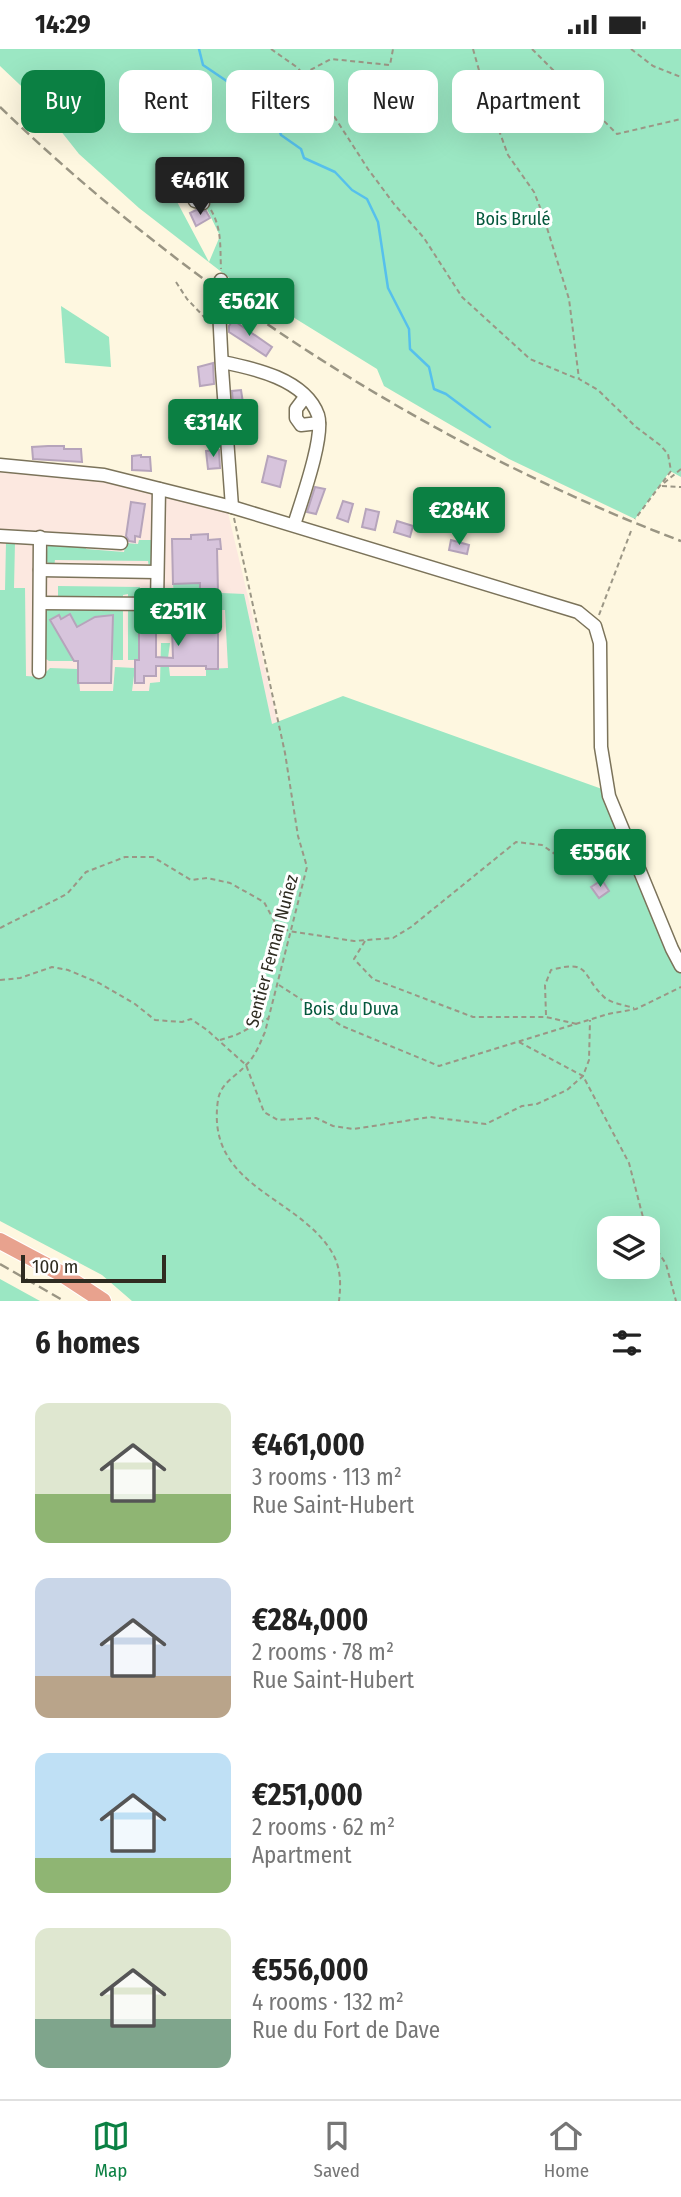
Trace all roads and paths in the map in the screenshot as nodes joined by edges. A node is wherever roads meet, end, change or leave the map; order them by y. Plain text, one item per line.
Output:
1 (271, 49) edge
2 (393, 49) edge
3 (474, 49) edge
4 (532, 49) edge
5 (631, 49) edge
6 (298, 70) edge
7 (310, 70) edge
8 (681, 77) edge
9 (334, 116) edge
10 (681, 119) edge
11 (177, 185) dead end
12 (203, 203) joint
13 (221, 280) joint
14 (176, 282) dead end
15 (220, 332) junction
16 (222, 362) junction
17 (579, 379) junction
18 (305, 397) junction
19 (319, 423) junction
20 (0, 465) edge
21 (681, 469) edge
22 (661, 486) junction
23 (681, 487) edge
24 (159, 489) junction
25 (232, 507) junction
26 (635, 519) dead end
27 (294, 525) junction
28 (631, 531) dead end
29 (0, 536) edge
30 (40, 537) junction
31 (121, 543) dead end
32 (40, 570) junction
33 (157, 572) junction
34 (40, 603) junction
35 (595, 626) junction
36 (39, 672) dead end
37 (584, 868) dead end
38 (0, 928) edge
39 (289, 931) junction
40 (365, 940) junction
41 (681, 966) edge
42 (0, 980) edge
43 (278, 985) junction
44 (681, 987) edge
45 (636, 1009) junction
46 (269, 1017) junction
47 (546, 1017) junction
48 (590, 1020) junction
49 (578, 1024) junction
50 (219, 1040) junction
51 (519, 1042) junction
52 (246, 1065) junction
53 (583, 1076) junction
54 (643, 1216) edge
55 (0, 1241) edge
56 (660, 1255) edge
57 (103, 1301) edge
58 (339, 1301) edge
59 (676, 1301) edge

1 - 6 path
2 - 7 path
3 - 17 path
4 - 10 path
5 - 8 path
9 - 17 path
11 - 12 street
12 - 13 path
13 - 15 street
14 - 15 path
15 - 16 street
16 - 18 street
16 - 25 street
17 - 22 path
18 - 19 street
18 - 19 street
19 - 27 street
20 - 24 street
21 - 22 path
22 - 23 path
22 - 26 path
24 - 25 street
24 - 33 street
25 - 27 street
25 - 39 path, Sentier Fernan Nuñez
27 - 35 street
28 - 35 path
29 - 30 street
30 - 31 street
30 - 32 street
32 - 33 street
32 - 34 street
33 - 34 street
34 - 36 street
35 - 41 street
37 - 40 path
38 - 39 path
39 - 40 path
39 - 43 path, Sentier Fernan Nuñez
40 - 47 path
42 - 50 path
43 - 46 path, Sentier Fernan Nuñez
43 - 51 path
44 - 45 path
45 - 47 path
45 - 48 path
46 - 50 path
46 - 52 path, Sentier Fernan Nuñez
47 - 49 path
48 - 49 path
48 - 53 path
49 - 51 path
50 - 52 path
51 - 53 path
52 - 53 path
52 - 58 path, Sentier Fernan Nuñez
53 - 54 path
55 - 57 main road
56 - 59 path

